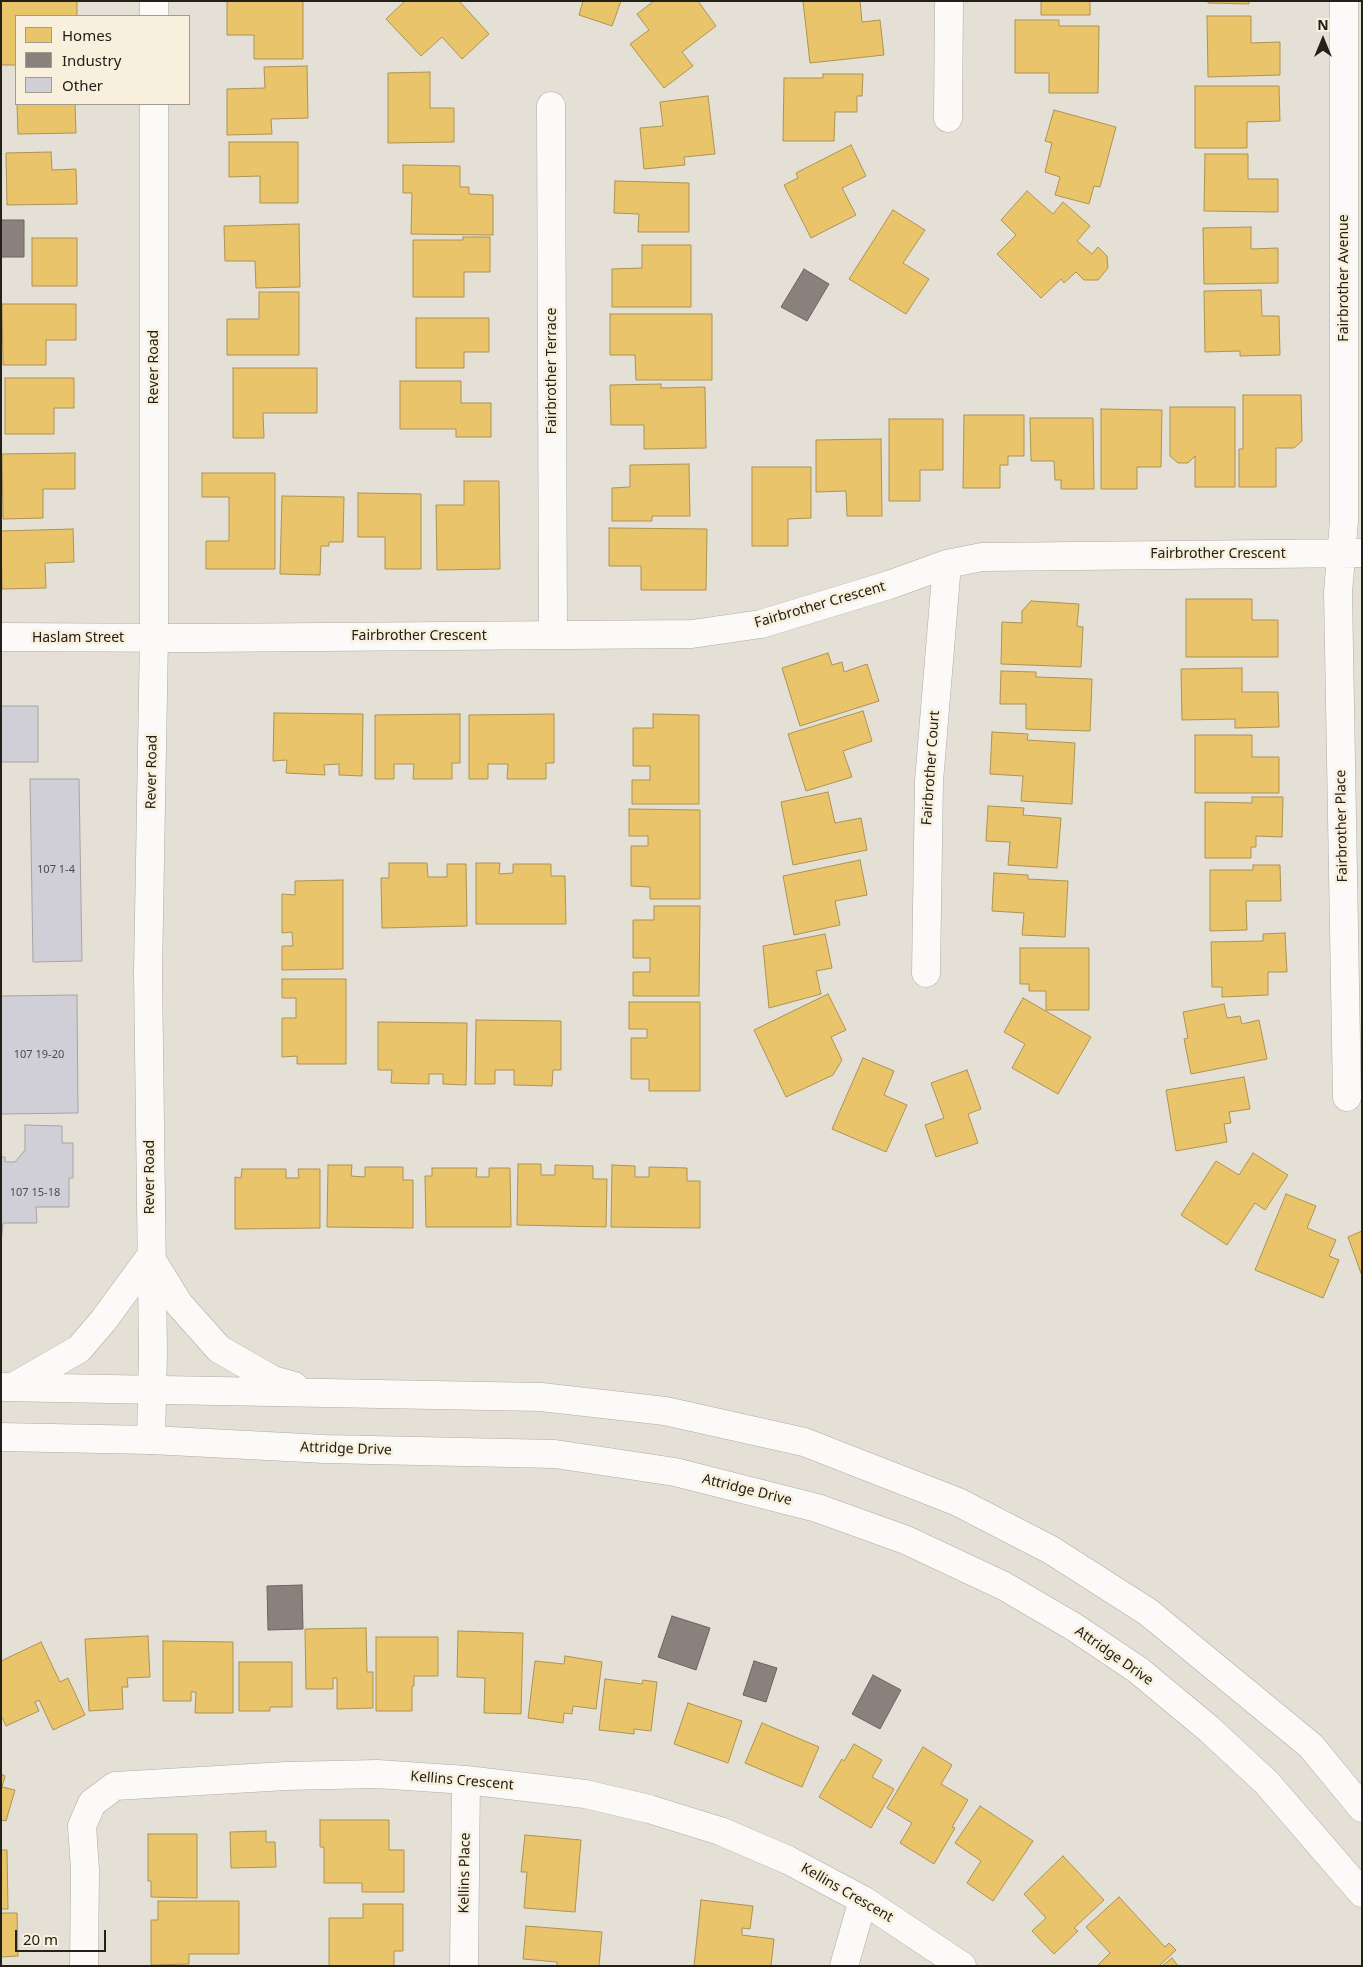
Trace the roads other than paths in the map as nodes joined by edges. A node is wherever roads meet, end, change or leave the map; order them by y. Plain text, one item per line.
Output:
1 (154, 1) edge
2 (948, 1) edge
3 (1344, 1) edge
4 (154, 15) edge
5 (154, 105) edge
6 (551, 106) dead end
7 (948, 118) dead end
8 (1351, 554) edge
9 (947, 564) junction
10 (553, 635) junction
11 (1, 637) edge
12 (154, 638) junction
13 (926, 973) dead end
14 (1347, 1097) dead end
15 (150, 1257) junction
16 (7, 1387) edge
17 (152, 1391) junction
18 (313, 1391) junction
19 (1, 1437) edge
20 (151, 1440) junction
21 (466, 1780) junction
22 (1362, 1808) edge
23 (1362, 1893) edge
24 (863, 1900) junction
25 (84, 1966) edge
26 (464, 1966) edge
27 (844, 1966) edge
28 (962, 1966) edge

1 - 4 street
2 - 7 street
3 - 8 street, Fairbrother Avenue
5 - 12 street, Rever Road
6 - 10 street, Fairbrother Terrace
8 - 9 street, Fairbrother Crescent
8 - 14 street, Fairbrother Place
9 - 10 street, Fairbrother Crescent
9 - 13 street, Fairbrother Court
10 - 12 street, Fairbrother Crescent
11 - 12 street, Haslam Street
12 - 15 street, Rever Road
15 - 16 street
15 - 17 street, Rever Road
15 - 18 street
16 - 17 street
17 - 18 street
17 - 20 street, Rever Road
18 - 22 street
19 - 20 street, Attridge Drive
20 - 23 street, Attridge Drive
21 - 24 street, Kellins Crescent
21 - 25 street, Kellins Crescent
21 - 26 street, Kellins Place
24 - 27 street
24 - 28 street, Kellins Crescent

